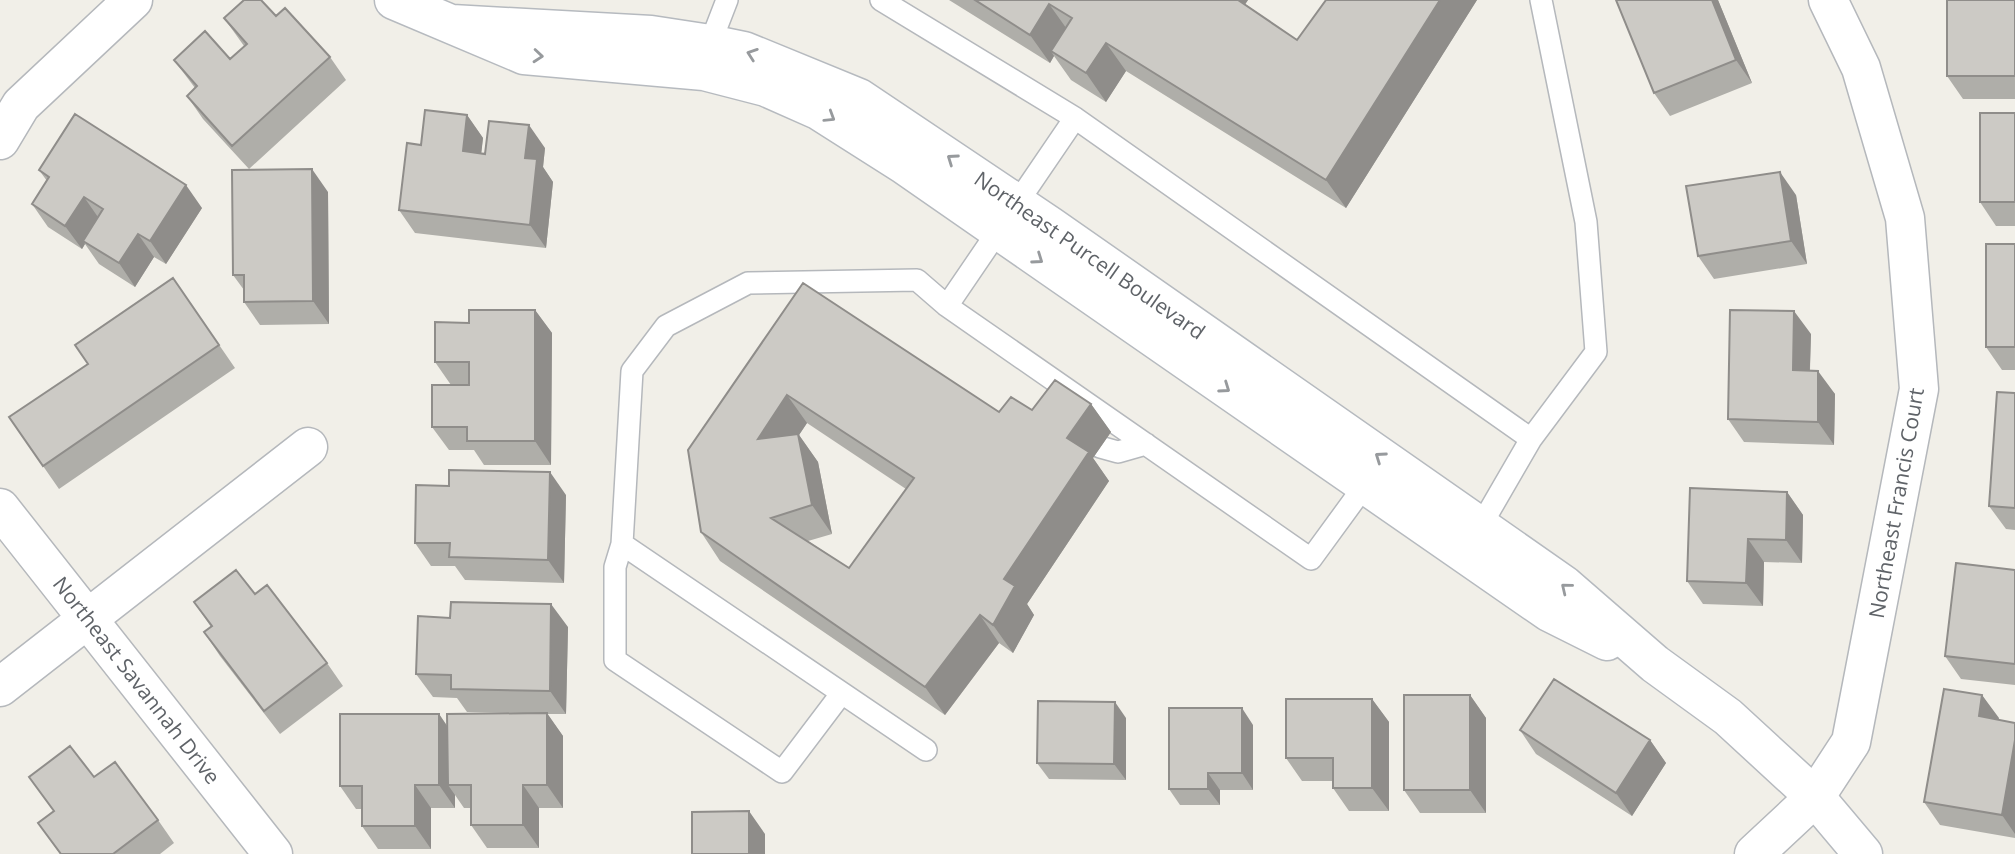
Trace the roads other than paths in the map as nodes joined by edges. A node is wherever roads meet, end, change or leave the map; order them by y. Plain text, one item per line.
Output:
1 (133, 0) edge
2 (394, 0) edge
3 (727, 0) edge
4 (881, 0) edge
5 (1541, 0) edge
6 (1828, 0) edge
7 (452, 24) junction
8 (710, 44) junction
9 (1075, 118) junction
10 (0, 141) edge
11 (1009, 218) junction
12 (947, 306) junction
13 (1058, 383) junction
14 (1061, 412) edge
15 (1531, 439) junction
16 (1146, 444) junction
17 (308, 447) dead end
18 (1100, 447) dead end
19 (1365, 485) junction
20 (0, 508) edge
21 (1480, 527) junction
22 (622, 544) junction
23 (88, 618) junction
24 (1655, 664) junction
25 (0, 687) edge
26 (841, 694) junction
27 (926, 750) dead end
28 (1815, 797) junction
29 (274, 854) edge
30 (1754, 854) edge
31 (1863, 854) edge

1 - 10 street
2 - 7 street, Northeast Purcell Boulevard
3 - 8 lane
4 - 9 lane
5 - 15 lane
6 - 28 street, Northeast Francis Court
7 - 8 street, Northeast Purcell Boulevard
7 -> 11 street, Northeast Purcell Boulevard
11 -> 8 street, Northeast Purcell Boulevard
9 - 11 lane
9 - 15 lane
11 - 12 lane
11 -> 19 street, Northeast Purcell Boulevard
21 -> 11 street, Northeast Purcell Boulevard
12 - 13 lane
12 - 22 lane
13 - 14 lane
13 - 16 lane
15 - 21 lane
16 - 18 lane
16 - 19 lane
17 - 23 street
19 - 24 street, Northeast Purcell Boulevard
20 - 23 street, Northeast Savannah Drive
24 -> 21 street, Northeast Purcell Boulevard
22 - 26 lane
22 - 26 lane
23 - 25 street
23 - 29 street, Northeast Savannah Drive
24 - 28 street, Northeast Purcell Boulevard
26 - 27 lane
28 - 30 street, Northeast Francis Court
28 - 31 street, Northeast Purcell Boulevard

